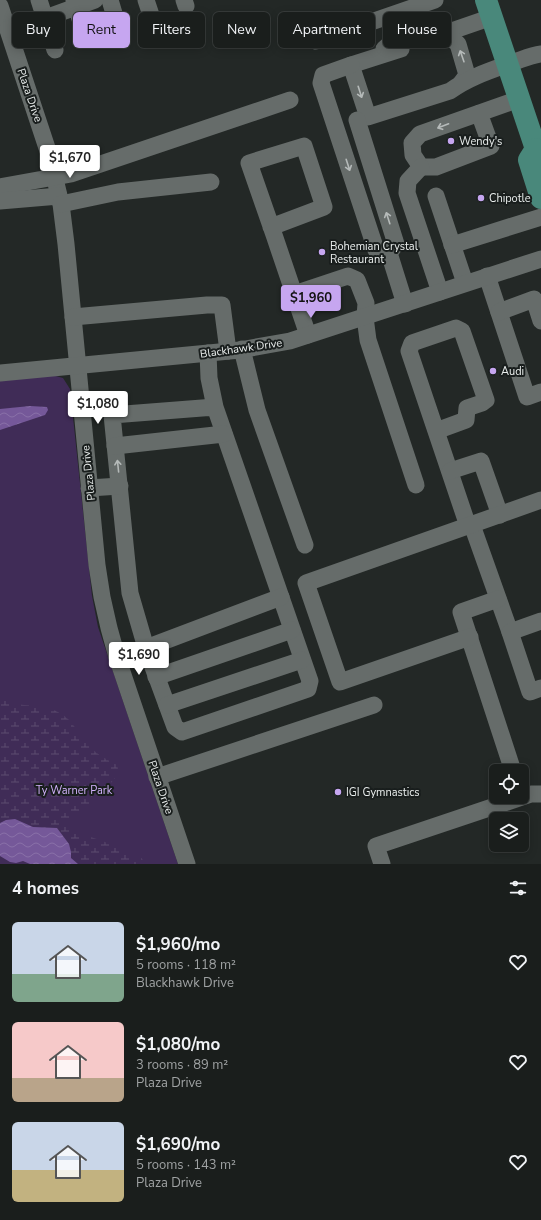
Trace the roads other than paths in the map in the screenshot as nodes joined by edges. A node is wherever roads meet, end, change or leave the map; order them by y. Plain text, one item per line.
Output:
1 (38, 0) edge
2 (95, 0) edge
3 (110, 0) edge
4 (146, 0) edge
5 (432, 0) edge
6 (75, 4) edge
7 (0, 6) edge
8 (398, 6) edge
9 (489, 9) edge
10 (42, 12) edge
11 (59, 12) edge
12 (114, 12) edge
13 (150, 12) edge
14 (375, 16) edge
15 (12, 28) edge
16 (8, 29) junction
17 (451, 30) edge
18 (451, 38) edge
19 (385, 48) edge
20 (403, 48) edge
21 (541, 54) edge
22 (375, 57) junction
23 (508, 64) junction
24 (351, 65) junction
25 (461, 83) junction
26 (519, 99) junction
27 (290, 100) dead end
28 (479, 113) junction
29 (362, 119) junction
30 (535, 124) edge
31 (336, 128) junction
32 (539, 149) edge
33 (421, 167) junction
34 (55, 177) junction
35 (210, 182) dead end
36 (0, 187) edge
37 (436, 196) dead end
38 (541, 198) edge
39 (60, 200) junction
40 (0, 201) edge
41 (541, 217) edge
42 (271, 227) junction
43 (452, 245) junction
44 (389, 253) junction
45 (541, 259) edge
46 (487, 276) junction
47 (465, 283) junction
48 (440, 292) junction
49 (294, 294) junction
50 (405, 304) junction
51 (499, 312) junction
52 (73, 317) junction
53 (365, 317) junction
54 (541, 321) edge
55 (308, 335) junction
56 (235, 350) junction
57 (208, 353) junction
58 (78, 366) junction
59 (0, 373) edge
60 (541, 392) edge
61 (215, 407) junction
62 (436, 430) junction
63 (224, 434) junction
64 (115, 446) junction
65 (450, 471) junction
66 (416, 485) dead end
67 (120, 486) junction
68 (89, 488) junction
69 (541, 500) edge
70 (500, 515) junction
71 (470, 525) junction
72 (305, 545) dead end
73 (281, 598) junction
74 (498, 599) junction
75 (541, 621) edge
76 (292, 630) junction
77 (510, 632) junction
78 (470, 637) junction
79 (146, 648) junction
80 (117, 657) junction
81 (302, 660) junction
82 (156, 676) junction
83 (541, 688) edge
84 (167, 705) junction
85 (374, 705) dead end
86 (512, 764) edge
87 (157, 777) junction
88 (541, 794) edge
89 (187, 864) edge
90 (382, 864) edge

1 - 10 street
2 - 6 street
3 - 12 street
4 - 13 street
5 - 8 street
6 - 11 street
7 - 16 street, Plaza Drive
8 - 14 street
9 - 17 street
9 - 23 main road
15 - 16 street
16 - 34 street, Plaza Drive
25 -> 18 street
19 - 22 street
20 - 22 street
21 - 23 street
22 - 24 street
23 - 25 street
23 - 26 main road
24 -> 29 street
24 - 31 street
25 - 29 street
26 - 28 street
26 - 30 main road
27 - 34 street
28 -> 33 street
28 - 33 street
29 - 31 street
44 -> 29 street
30 - 32 main road
31 -> 44 street
32 - 38 main road
33 - 48 street
34 - 36 street
34 - 39 street, Plaza Drive
35 - 39 street
37 - 43 street
39 - 40 street
39 - 52 street, Plaza Drive
41 - 43 street
42 - 42 street
42 - 49 street
43 - 47 street
44 - 50 street
45 - 46 street, Blackhawk Drive
46 - 47 street, Blackhawk Drive
46 - 51 street
47 - 48 street, Blackhawk Drive
48 - 50 street, Blackhawk Drive
49 - 53 street
49 - 55 street
50 - 53 street, Blackhawk Drive
51 - 54 street
51 - 60 street
52 - 56 street
52 - 58 street, Plaza Drive
53 - 55 street, Blackhawk Drive
53 - 66 street
55 - 56 street, Blackhawk Drive
56 - 57 street, Blackhawk Drive
56 - 72 street
57 - 58 street, Blackhawk Drive
57 - 61 street
58 - 59 street, Blackhawk Drive
58 - 68 street, Plaza Drive
61 - 63 street
61 - 64 street
62 - 62 street
62 - 65 street
63 - 64 street
63 - 73 street
67 -> 64 street
65 - 70 street
65 - 71 street
67 - 68 street
67 - 79 street
68 - 80 street, Plaza Drive
69 - 70 street
70 - 71 street
71 - 74 street
71 - 78 street
73 - 76 street
73 - 79 street
74 - 77 street
74 - 78 street
75 - 77 street
76 - 81 street
76 - 82 street
77 - 83 street
78 - 86 street
79 - 80 street
79 - 82 street
80 - 87 street, Plaza Drive
81 - 84 street
81 - 84 street
82 - 84 street
85 - 87 street
87 - 89 street, Plaza Drive
88 - 90 street

